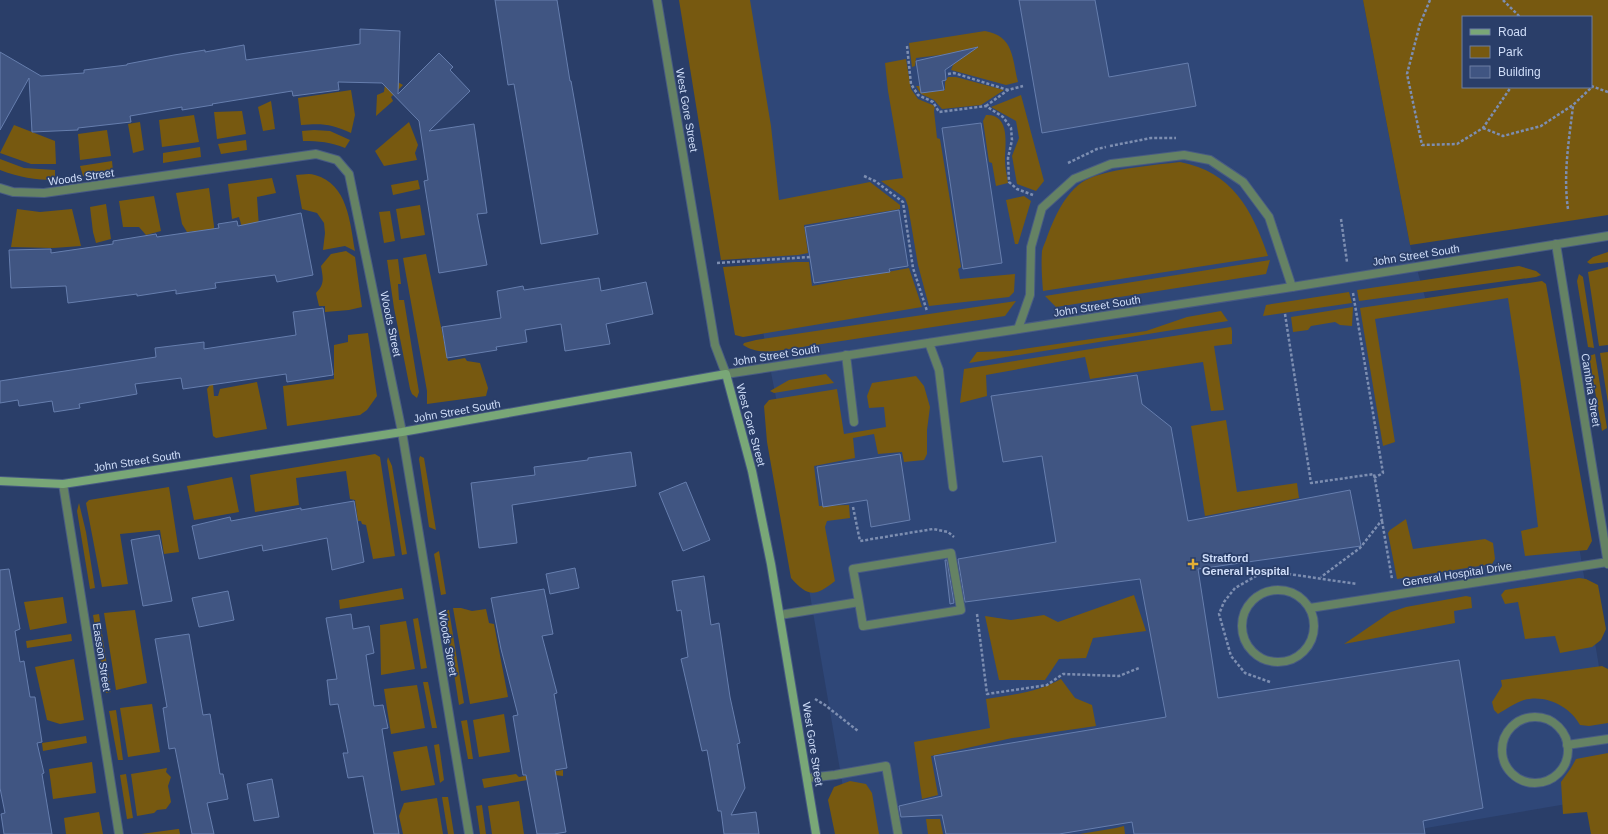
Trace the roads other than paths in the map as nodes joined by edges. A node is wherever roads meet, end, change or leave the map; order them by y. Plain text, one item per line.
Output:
1 (657, 0) edge
2 (0, 188) edge
3 (1608, 236) edge
4 (1556, 244) junction
5 (1292, 287) junction
6 (1018, 329) junction
7 (929, 343) junction
8 (846, 355) junction
9 (726, 374) junction
10 (854, 422) dead end
11 (402, 432) junction
12 (0, 481) edge
13 (62, 484) junction
14 (953, 487) dead end
15 (1608, 563) edge
16 (859, 602) junction
17 (1310, 608) junction
18 (780, 615) junction
19 (1608, 739) edge
20 (1568, 745) junction
21 (808, 778) junction
22 (119, 834) edge
23 (469, 834) edge
24 (816, 834) edge
25 (898, 834) edge

1 - 9 street, West Gore Street
2 - 11 street, Woods Street
3 - 4 street, John Street South
4 - 5 street, John Street South
4 - 15 street, Cambria Street
5 - 6 street, John Street South
5 - 6 street
6 - 7 street, John Street South
7 - 8 street, John Street South
7 - 14 street
8 - 9 street, John Street South
8 - 10 street
9 - 11 street, John Street South
9 - 18 street, West Gore Street
11 - 13 street, John Street South
11 - 23 street, Woods Street
12 - 13 street, John Street South
13 - 22 street, Easson Street
15 - 17 street, General Hospital Drive
16 - 16 street
16 - 18 street
17 - 17 street
18 - 21 street, West Gore Street
19 - 20 street
20 - 20 street
21 - 24 street, West Gore Street
21 - 25 street

